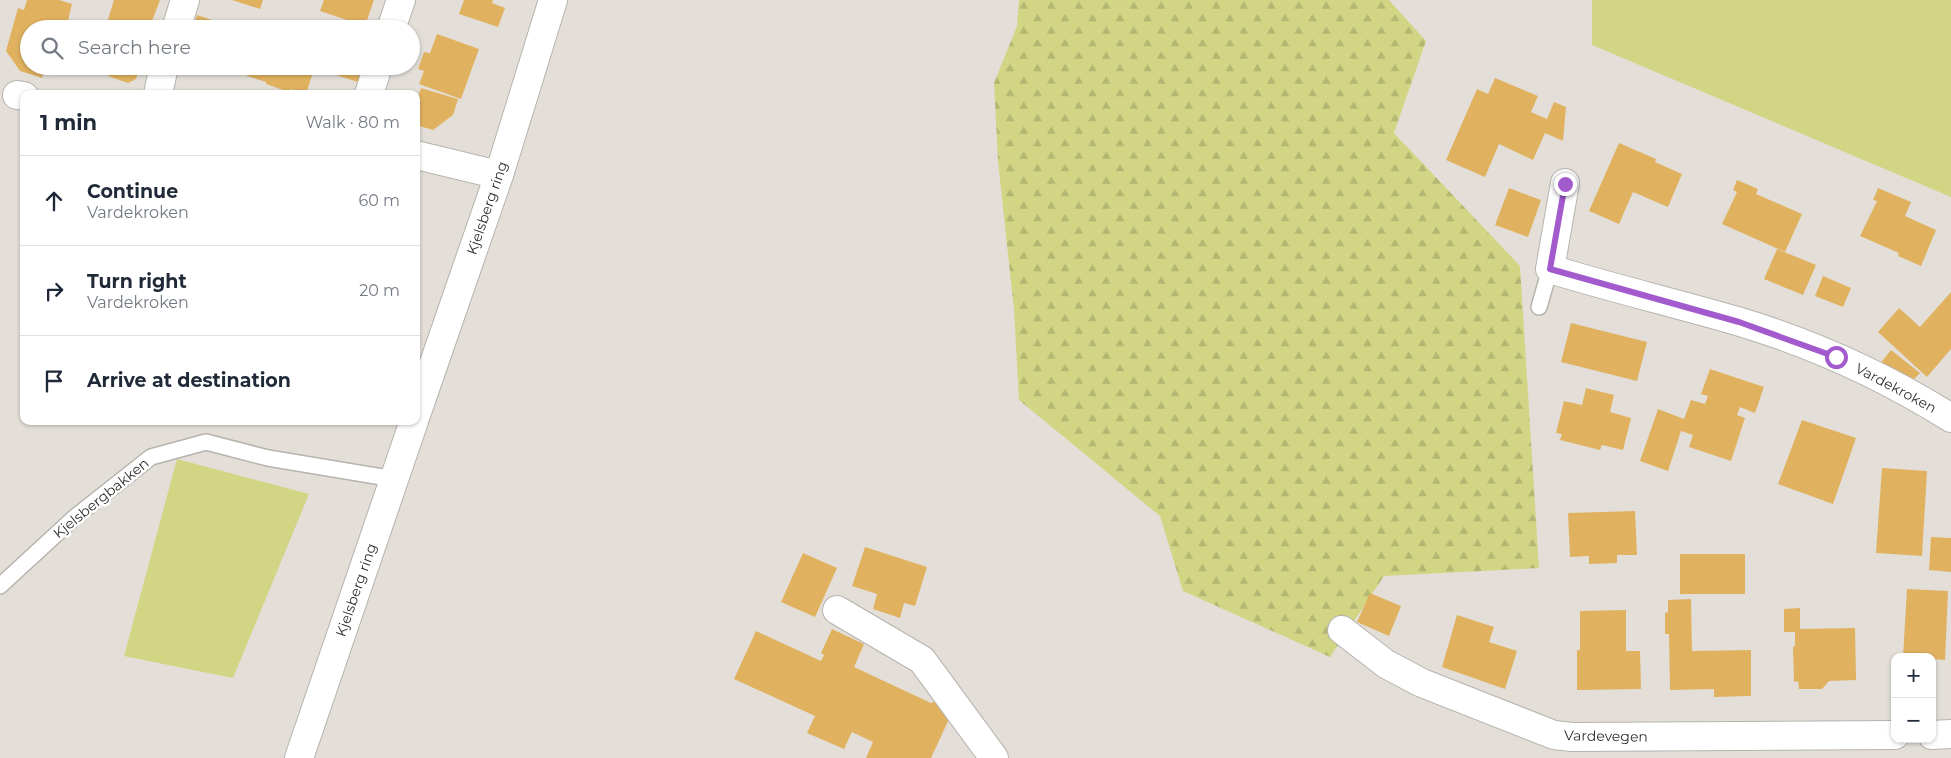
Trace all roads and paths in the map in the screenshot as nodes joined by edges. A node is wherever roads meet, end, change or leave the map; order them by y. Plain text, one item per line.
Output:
1 (185, 0) edge
2 (401, 0) edge
3 (553, 0) edge
4 (179, 20) edge
5 (394, 20) edge
6 (162, 75) edge
7 (375, 75) edge
8 (159, 90) edge
9 (370, 90) edge
10 (420, 156) edge
11 (499, 175) junction
12 (1565, 184) dead end
13 (1550, 269) junction
14 (1540, 307) dead end
15 (420, 403) edge
16 (1951, 418) edge
17 (413, 425) edge
18 (394, 479) junction
19 (0, 586) edge
20 (837, 610) dead end
21 (1342, 630) dead end
22 (1951, 734) edge
23 (1891, 735) edge
24 (1936, 735) edge
25 (1699, 748) edge
26 (299, 758) edge
27 (994, 758) edge

1 - 4 street
2 - 5 street
3 - 11 street, Kjelsberg ring
6 - 8 street
7 - 9 street
10 - 11 street
11 - 15 street, Kjelsberg ring
12 - 13 street
13 - 14 lane
13 - 16 street, Vardekroken
17 - 18 street, Kjelsberg ring
18 - 19 lane, Kjelsbergbakken
18 - 26 street, Kjelsberg ring
20 - 27 street
21 - 25 street, Vardevegen
22 - 24 street
23 - 25 street, Vardevegen

